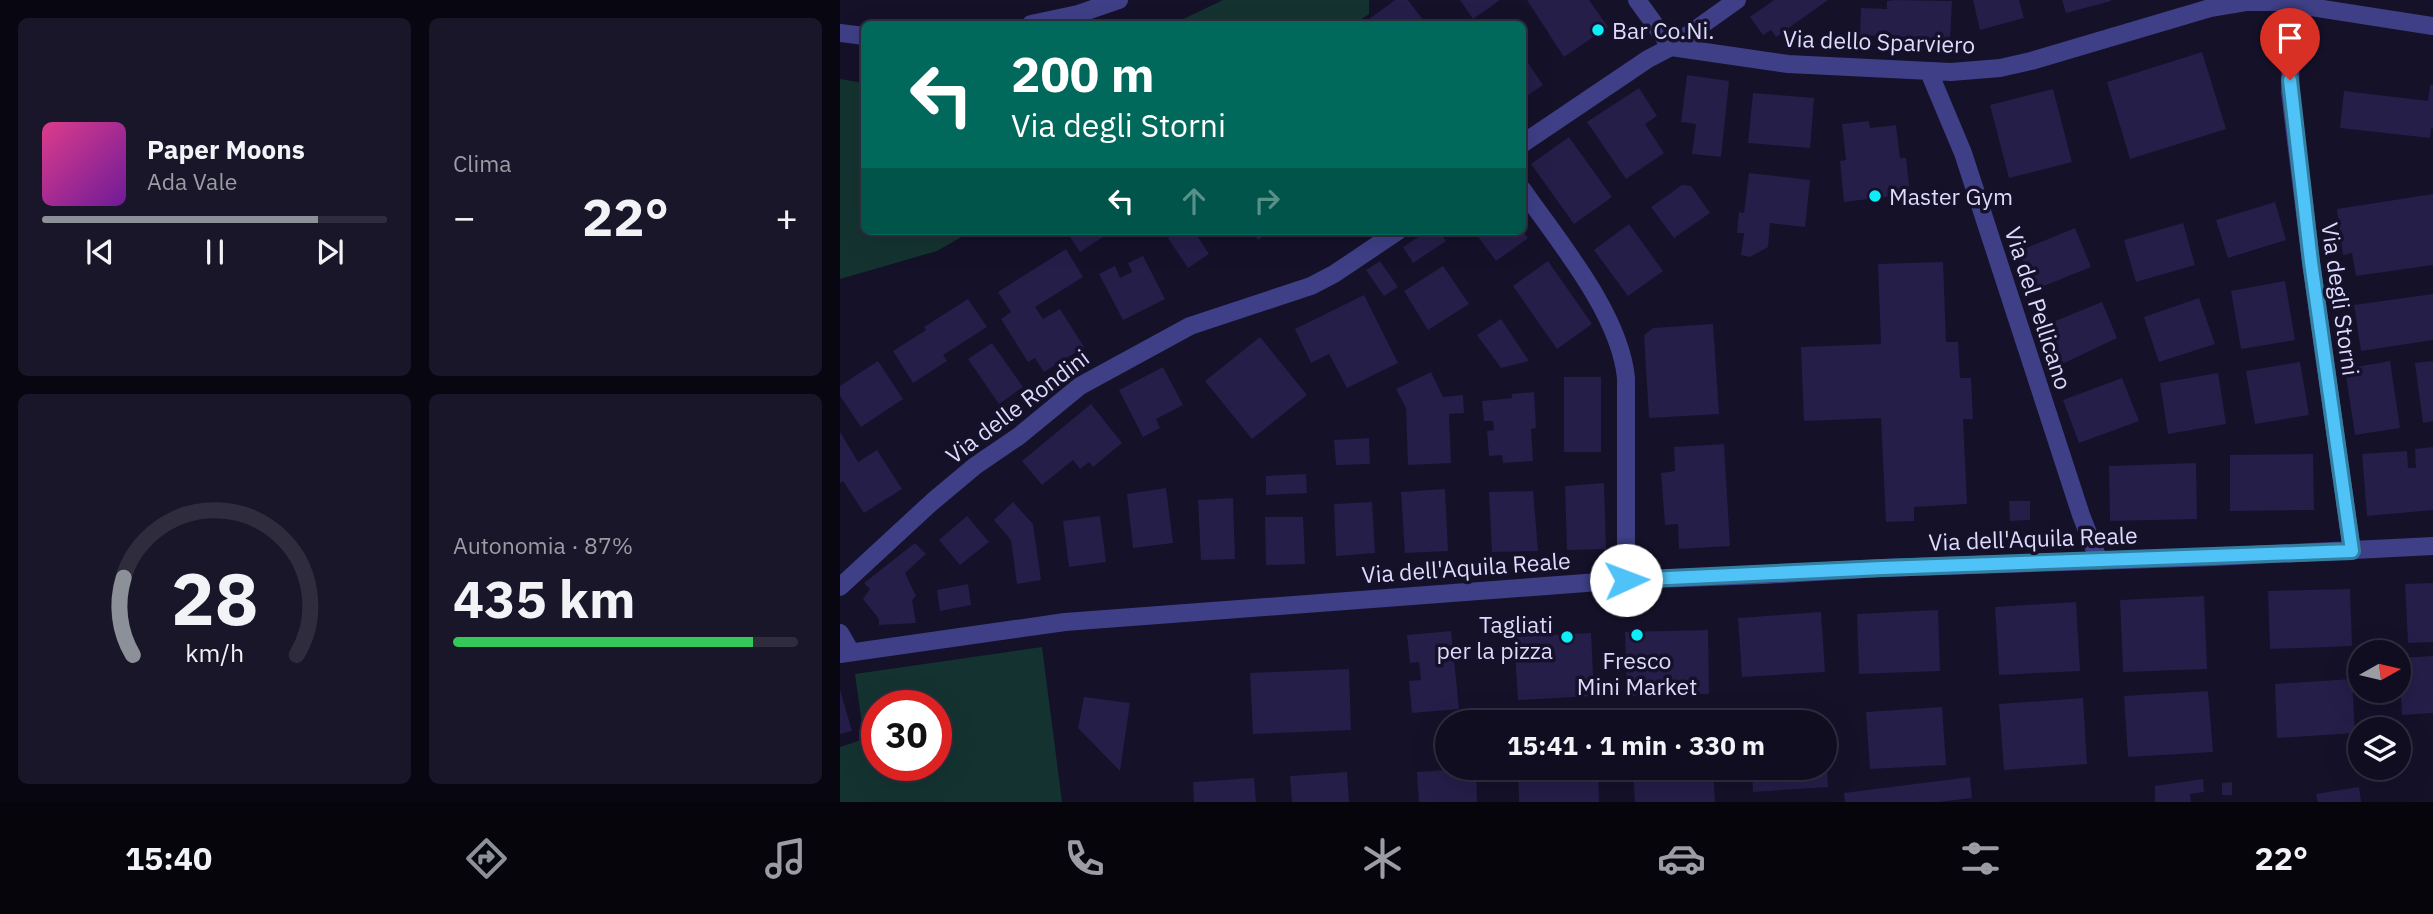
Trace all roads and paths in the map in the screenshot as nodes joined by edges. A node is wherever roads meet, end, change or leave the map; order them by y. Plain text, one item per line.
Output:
1 (1119, 0) edge
2 (1637, 0) edge
3 (1733, 3) edge
4 (2301, 3) edge
5 (1044, 21) edge
6 (2433, 26) edge
7 (840, 33) edge
8 (861, 36) edge
9 (1671, 47) junction
10 (1929, 72) junction
11 (1526, 141) edge
12 (1526, 195) edge
13 (1392, 235) edge
14 (2433, 546) edge
15 (2352, 551) junction
16 (2099, 561) junction
17 (1626, 580) junction
18 (840, 587) edge
19 (840, 633) edge
20 (846, 653) edge

1 - 5 street
2 - 9 street
3 - 9 street
4 - 6 street, Via dello Sparviero
4 - 10 street, Via dello Sparviero
4 - 15 street, Via degli Storni
7 - 8 street
9 - 10 street, Via dello Sparviero
9 - 11 street
10 - 16 street, Via del Pellicano
12 - 17 street
13 - 18 street, Via delle Rondini
14 - 15 street, Via dell'Aquila Reale
15 - 16 street, Via dell'Aquila Reale
16 - 17 street, Via dell'Aquila Reale
17 - 20 street, Via dell'Aquila Reale
19 - 20 street

